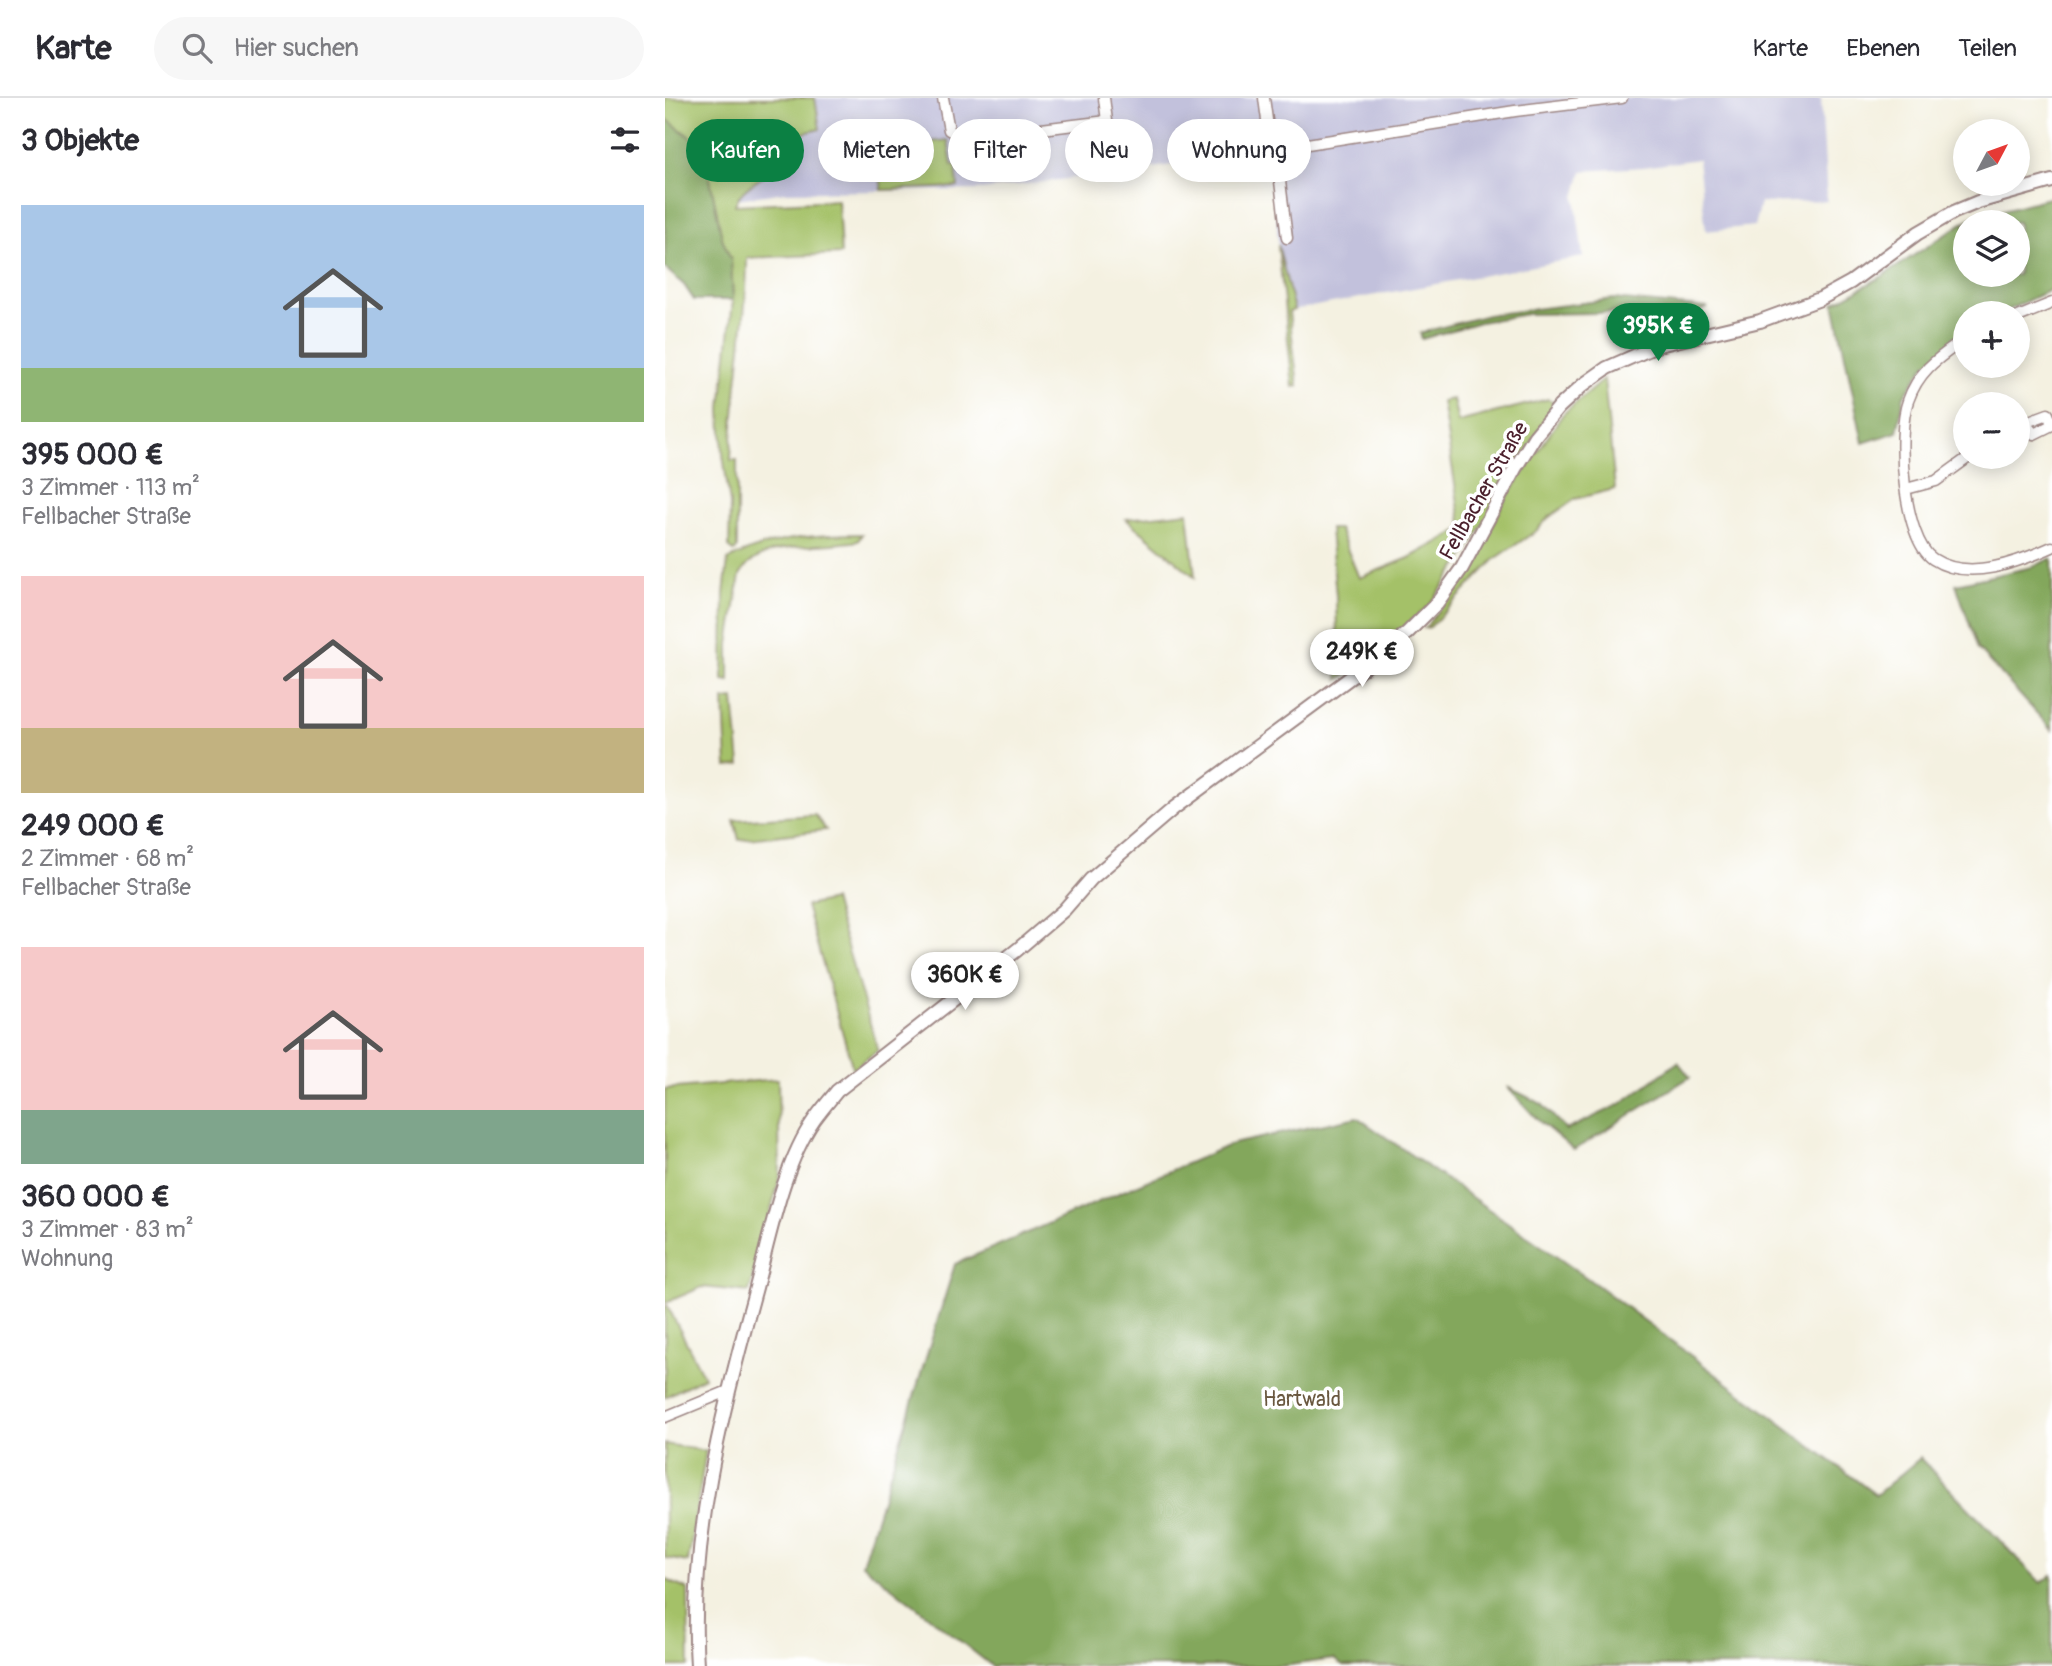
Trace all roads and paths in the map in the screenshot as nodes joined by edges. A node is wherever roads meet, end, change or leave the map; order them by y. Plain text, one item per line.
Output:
1 (943, 98) edge
2 (1104, 98) edge
3 (1264, 98) edge
4 (1514, 98) edge
5 (1622, 98) edge
6 (1515, 111) junction
7 (1267, 119) edge
8 (1311, 143) edge
9 (2052, 181) edge
10 (1280, 182) edge
11 (1287, 238) dead end
12 (2052, 303) edge
13 (2030, 312) edge
14 (1953, 347) edge
15 (2030, 420) edge
16 (2052, 424) edge
17 (2030, 431) edge
18 (1953, 469) edge
19 (1906, 489) junction
20 (2052, 547) edge
21 (728, 1391) junction
22 (665, 1417) edge
23 (697, 1666) edge

1 - 2 street
3 - 7 street
4 - 6 street
5 - 6 street
6 - 8 street
9 - 21 main road, Fellbacher Straße
10 - 11 street
12 - 13 street
14 - 19 street
15 - 16 street
16 - 17 street
18 - 19 street
19 - 20 street
21 - 22 street
21 - 23 main road, Fellbacher Straße

